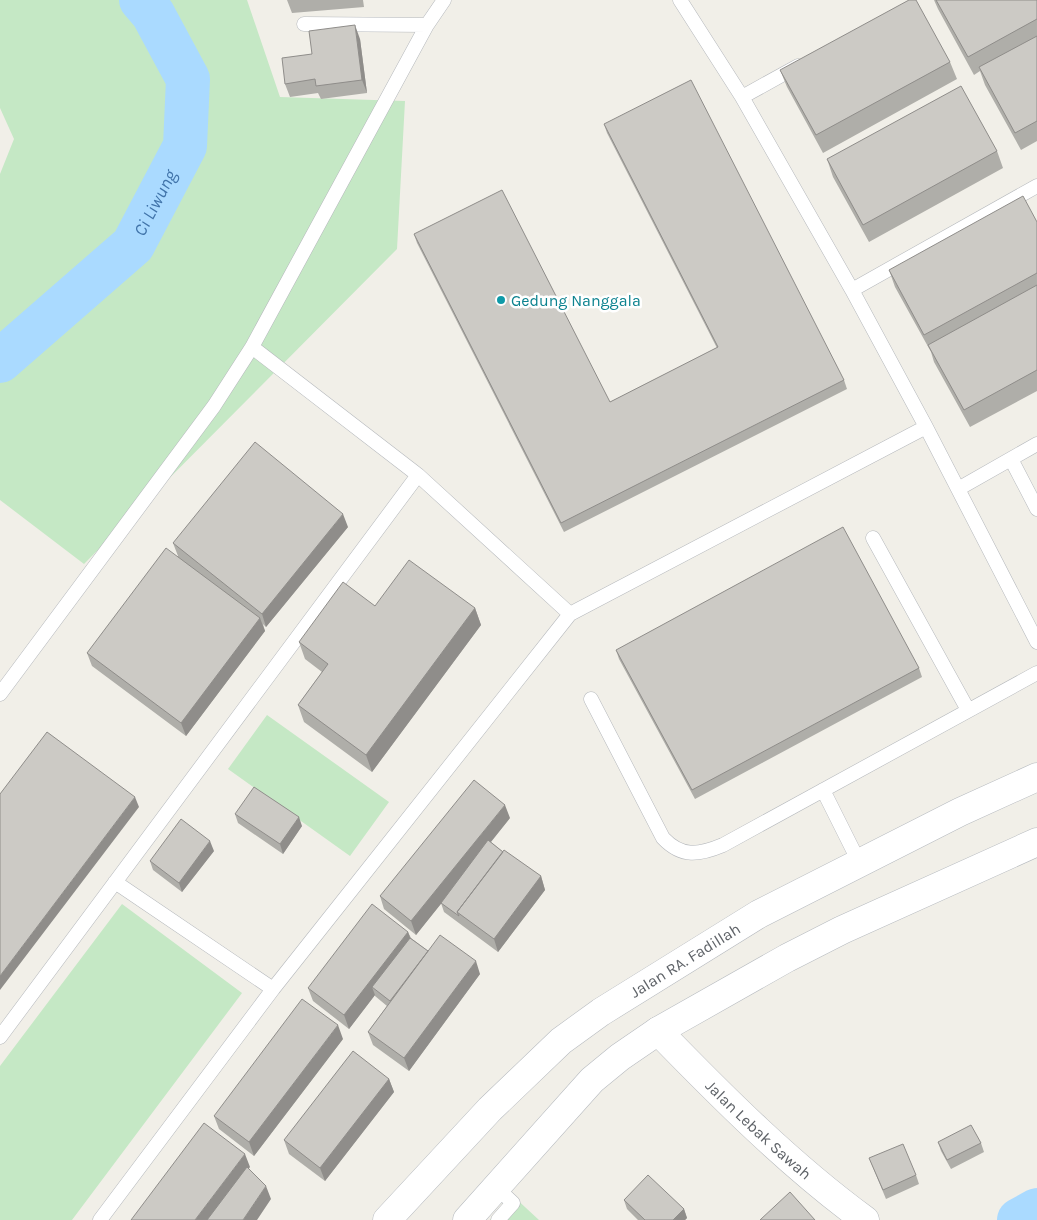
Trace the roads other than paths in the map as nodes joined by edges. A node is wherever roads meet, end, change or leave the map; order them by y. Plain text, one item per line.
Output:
1 (444, 0) edge
2 (680, 0) edge
3 (304, 24) dead end
4 (427, 25) junction
5 (811, 58) edge
6 (742, 97) junction
7 (1037, 186) edge
8 (852, 290) junction
9 (252, 347) junction
10 (926, 427) junction
11 (1037, 444) edge
12 (1011, 459) junction
13 (418, 475) junction
14 (958, 489) junction
15 (1037, 509) edge
16 (874, 538) dead end
17 (570, 614) junction
18 (1037, 642) edge
19 (1037, 673) edge
20 (0, 694) edge
21 (591, 699) dead end
22 (968, 710) junction
23 (1037, 777) edge
24 (823, 790) junction
25 (1037, 842) edge
26 (859, 862) junction
27 (115, 882) junction
28 (273, 989) junction
29 (658, 1031) junction
30 (0, 1037) edge
31 (496, 1187) junction
32 (100, 1220) edge
33 (387, 1220) edge
34 (467, 1220) edge
35 (498, 1220) edge
36 (865, 1220) edge

1 - 4 lane
2 - 6 lane
3 - 4 lane
4 - 9 lane
5 - 6 lane
6 - 8 lane
7 - 8 lane
8 - 10 lane
9 - 13 lane
9 - 20 lane
10 - 14 lane
10 - 17 lane
11 - 12 lane
12 - 14 lane
12 - 15 lane
13 - 17 lane
13 - 27 lane
14 - 18 lane
16 - 22 lane
17 - 28 lane
19 - 22 lane
21 - 24 lane
22 - 24 lane
23 - 26 main road, Jalan RA. Fadillah
24 - 26 lane
25 - 29 main road
26 - 33 main road, Jalan RA. Fadillah
27 - 28 lane
27 - 30 lane
28 - 32 lane
29 - 31 main road
29 - 36 main road, Jalan Lebak Sawah
31 - 34 main road
31 - 35 lane

